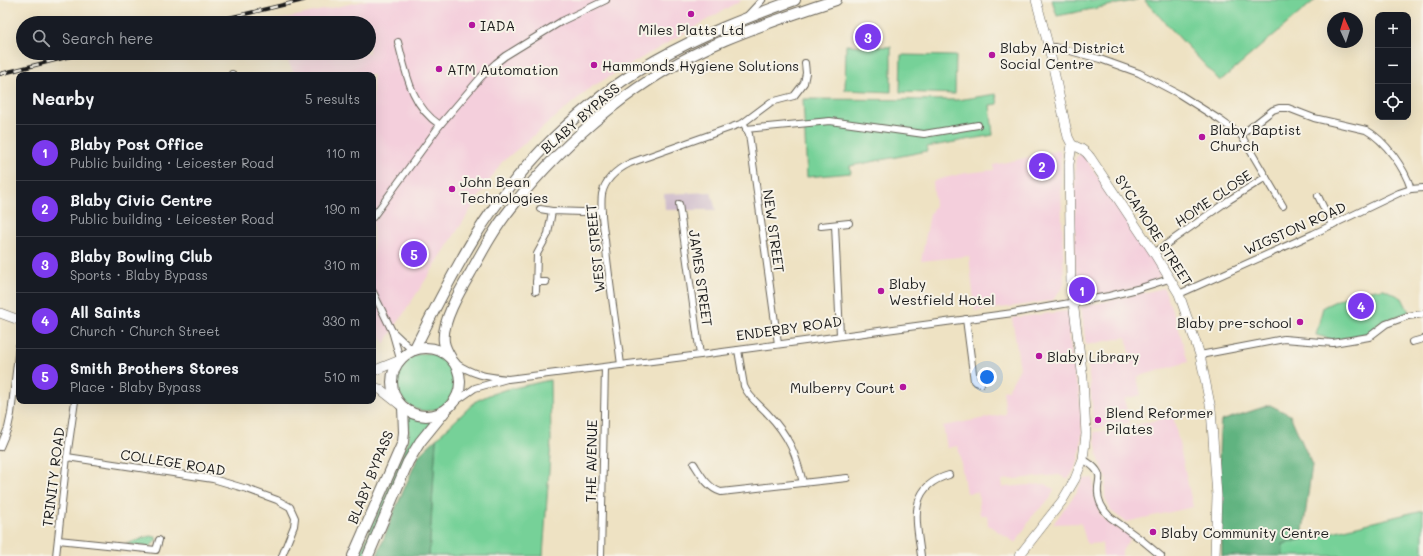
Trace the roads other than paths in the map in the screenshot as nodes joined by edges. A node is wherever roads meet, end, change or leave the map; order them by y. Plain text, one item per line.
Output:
1 (606, 0) edge
2 (762, 0) edge
3 (795, 0) edge
4 (836, 0) edge
5 (1036, 0) edge
6 (746, 18) junction
7 (398, 42) dead end
8 (1049, 48) junction
9 (805, 63) dead end
10 (440, 125) junction
11 (978, 125) dead end
12 (745, 126) junction
13 (1241, 135) junction
14 (1072, 145) junction
15 (1266, 177) junction
16 (1423, 188) edge
17 (1411, 189) junction
18 (1318, 196) dead end
19 (679, 204) dead end
20 (1283, 206) dead end
21 (540, 209) dead end
22 (552, 211) junction
23 (602, 211) junction
24 (376, 213) edge
25 (849, 223) dead end
26 (835, 225) junction
27 (1332, 225) junction
28 (821, 226) dead end
29 (1154, 253) junction
30 (1170, 279) junction
31 (536, 282) junction
32 (546, 282) dead end
33 (536, 291) dead end
34 (1179, 294) junction
35 (376, 298) edge
36 (1073, 303) junction
37 (0, 313) edge
38 (1423, 314) edge
39 (16, 319) edge
40 (966, 319) junction
41 (392, 331) junction
42 (840, 335) junction
43 (1423, 339) edge
44 (1412, 342) dead end
45 (778, 344) junction
46 (413, 350) junction
47 (738, 350) junction
48 (700, 355) junction
49 (1200, 355) junction
50 (399, 360) junction
51 (453, 360) junction
52 (622, 365) junction
53 (605, 367) junction
54 (376, 370) edge
55 (16, 375) edge
56 (508, 379) junction
57 (981, 384) dead end
58 (376, 388) edge
59 (75, 404) edge
60 (401, 406) junction
61 (449, 407) junction
62 (0, 447) edge
63 (67, 457) junction
64 (1083, 459) junction
65 (694, 464) dead end
66 (949, 475) dead end
67 (847, 478) dead end
68 (803, 483) junction
69 (58, 540) junction
70 (159, 540) dead end
71 (156, 553) edge
72 (56, 556) edge
73 (282, 556) edge
74 (354, 556) edge
75 (368, 556) edge
76 (601, 556) edge
77 (921, 556) edge
78 (1019, 556) edge
79 (1161, 556) edge
80 (1215, 556) edge

1 - 10 street
2 - 6 street
3 - 6 main road, BLABY BYPASS
4 - 51 main road, BLABY BYPASS
5 - 8 street
6 - 46 main road, BLABY BYPASS
7 - 10 street
8 - 13 street
8 - 14 street
9 - 12 street
10 - 24 street
11 - 12 street
12 - 23 street, WEST STREET
12 - 45 street, NEW STREET
13 - 15 street
13 - 17 street
14 - 29 street, SYCAMORE STREET
14 - 36 street
15 - 20 street
15 - 29 street, HOME CLOSE
16 - 17 street, WIGSTON ROAD
17 - 27 street, WIGSTON ROAD
18 - 27 street
19 - 48 street, JAMES STREET
21 - 22 street
22 - 23 street
22 - 31 street
23 - 52 street, WEST STREET
25 - 26 street
26 - 28 street
26 - 42 street
27 - 34 street, WIGSTON ROAD
29 - 30 street, SYCAMORE STREET
30 - 34 street, SYCAMORE STREET
30 - 36 street, ENDERBY ROAD
31 - 32 street
31 - 33 street
34 - 49 street, SYCAMORE STREET
35 - 41 street
36 - 40 street, ENDERBY ROAD
36 - 64 street
37 - 39 street
38 - 49 street
40 - 42 street, ENDERBY ROAD
40 - 57 street
41 - 46 street
41 - 50 street
42 - 45 street, ENDERBY ROAD
43 - 44 street
45 - 47 street, ENDERBY ROAD
46 - 50 main road
46 - 51 main road
47 - 48 street, ENDERBY ROAD
47 - 68 street
48 - 52 street, ENDERBY ROAD
49 - 80 street, SYCAMORE STREET
50 - 54 street
50 - 60 main road
51 - 56 street, ENDERBY ROAD
51 - 61 main road
52 - 53 street, ENDERBY ROAD
53 - 56 street, ENDERBY ROAD
53 - 76 street, THE AVENUE
55 - 62 street
56 - 61 street, ENDERBY ROAD
58 - 60 street
59 - 63 street, TRINITY ROAD
60 - 61 main road
60 - 74 main road, BLABY BYPASS
61 - 75 main road, BLABY BYPASS
63 - 69 street, TRINITY ROAD
63 - 73 street, COLLEGE ROAD
64 - 78 street
64 - 79 street
65 - 68 street
66 - 77 street
67 - 68 street
69 - 71 street
69 - 72 street, TRINITY ROAD
70 - 71 street

